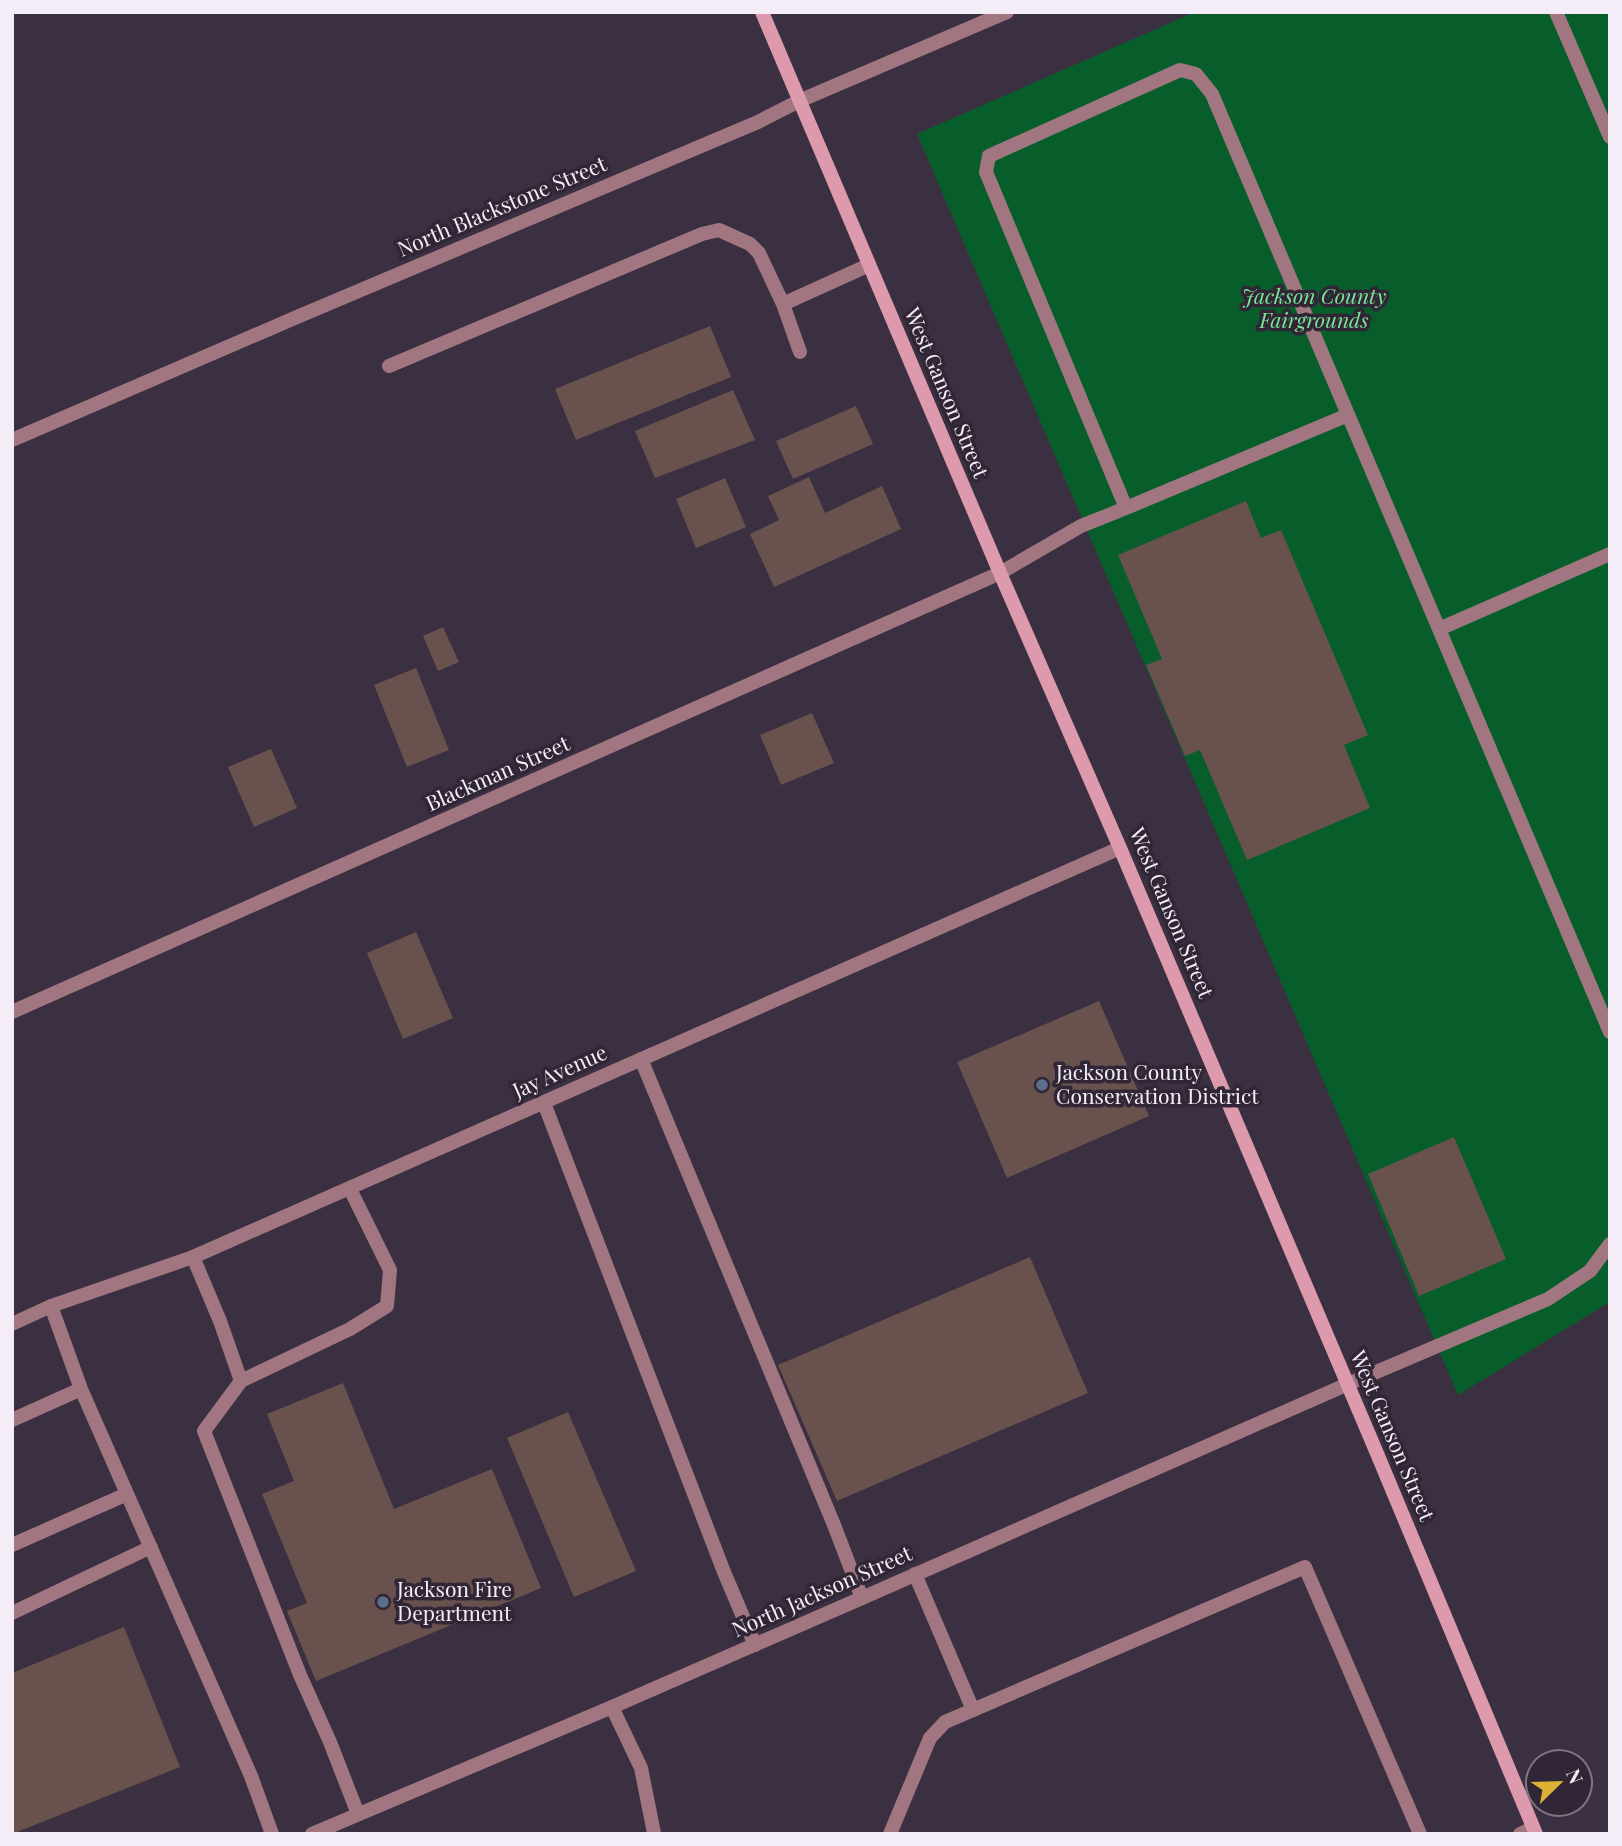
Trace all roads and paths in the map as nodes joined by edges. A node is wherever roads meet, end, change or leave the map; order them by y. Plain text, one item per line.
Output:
1 (762, 12) edge
2 (1007, 12) edge
3 (1556, 12) edge
4 (799, 101) junction
5 (1610, 137) edge
6 (869, 265) junction
7 (783, 304) junction
8 (800, 352) dead end
9 (389, 366) dead end
10 (1348, 415) junction
11 (12, 440) edge
12 (1126, 508) junction
13 (1610, 554) edge
14 (1000, 573) junction
15 (1438, 629) junction
16 (1120, 848) junction
17 (12, 1012) edge
18 (1610, 1032) edge
19 (641, 1059) junction
20 (544, 1103) junction
21 (350, 1189) junction
22 (1610, 1244) edge
23 (193, 1257) junction
24 (51, 1306) junction
25 (12, 1324) edge
26 (241, 1381) junction
27 (1348, 1384) junction
28 (81, 1389) junction
29 (12, 1420) edge
30 (127, 1494) junction
31 (12, 1545) edge
32 (150, 1547) junction
33 (915, 1574) junction
34 (862, 1598) junction
35 (12, 1613) edge
36 (755, 1644) junction
37 (612, 1707) junction
38 (973, 1710) junction
39 (358, 1814) junction
40 (1530, 1832) edge
41 (272, 1834) edge
42 (312, 1834) edge
43 (654, 1834) edge
44 (890, 1834) edge
45 (1420, 1834) edge

1 - 4 street, West Ganson Street
2 - 4 street, North Blackstone Street
3 - 5 street
4 - 6 street, West Ganson Street
4 - 11 street, North Blackstone Street
6 - 7 street
6 - 14 street, West Ganson Street
7 - 8 street
7 - 9 street
10 - 12 street, Blackman Street
10 - 12 street
10 - 15 street
12 - 14 street, Blackman Street
13 - 15 street
14 - 16 street, West Ganson Street
14 - 17 street, Blackman Street
15 - 18 street
16 - 19 street, Jay Avenue
16 - 27 street, West Ganson Street
19 - 20 street, Jay Avenue
19 - 34 street
20 - 21 street, Jay Avenue
20 - 36 street
21 - 23 street, Jay Avenue
21 - 26 street
22 - 27 street, North Jackson Street
23 - 24 street, Jay Avenue
23 - 26 street
24 - 25 street, Jay Avenue
24 - 28 street
26 - 39 street
27 - 33 street, North Jackson Street
27 - 40 street, West Ganson Street
28 - 29 street
28 - 30 street
30 - 31 street
30 - 32 street
32 - 35 street
32 - 41 street
33 - 34 street, North Jackson Street
33 - 38 street
34 - 36 street, North Jackson Street
36 - 37 street, North Jackson Street
37 - 39 street, North Jackson Street
37 - 43 street
38 - 44 street
38 - 45 street
39 - 42 street, North Jackson Street

